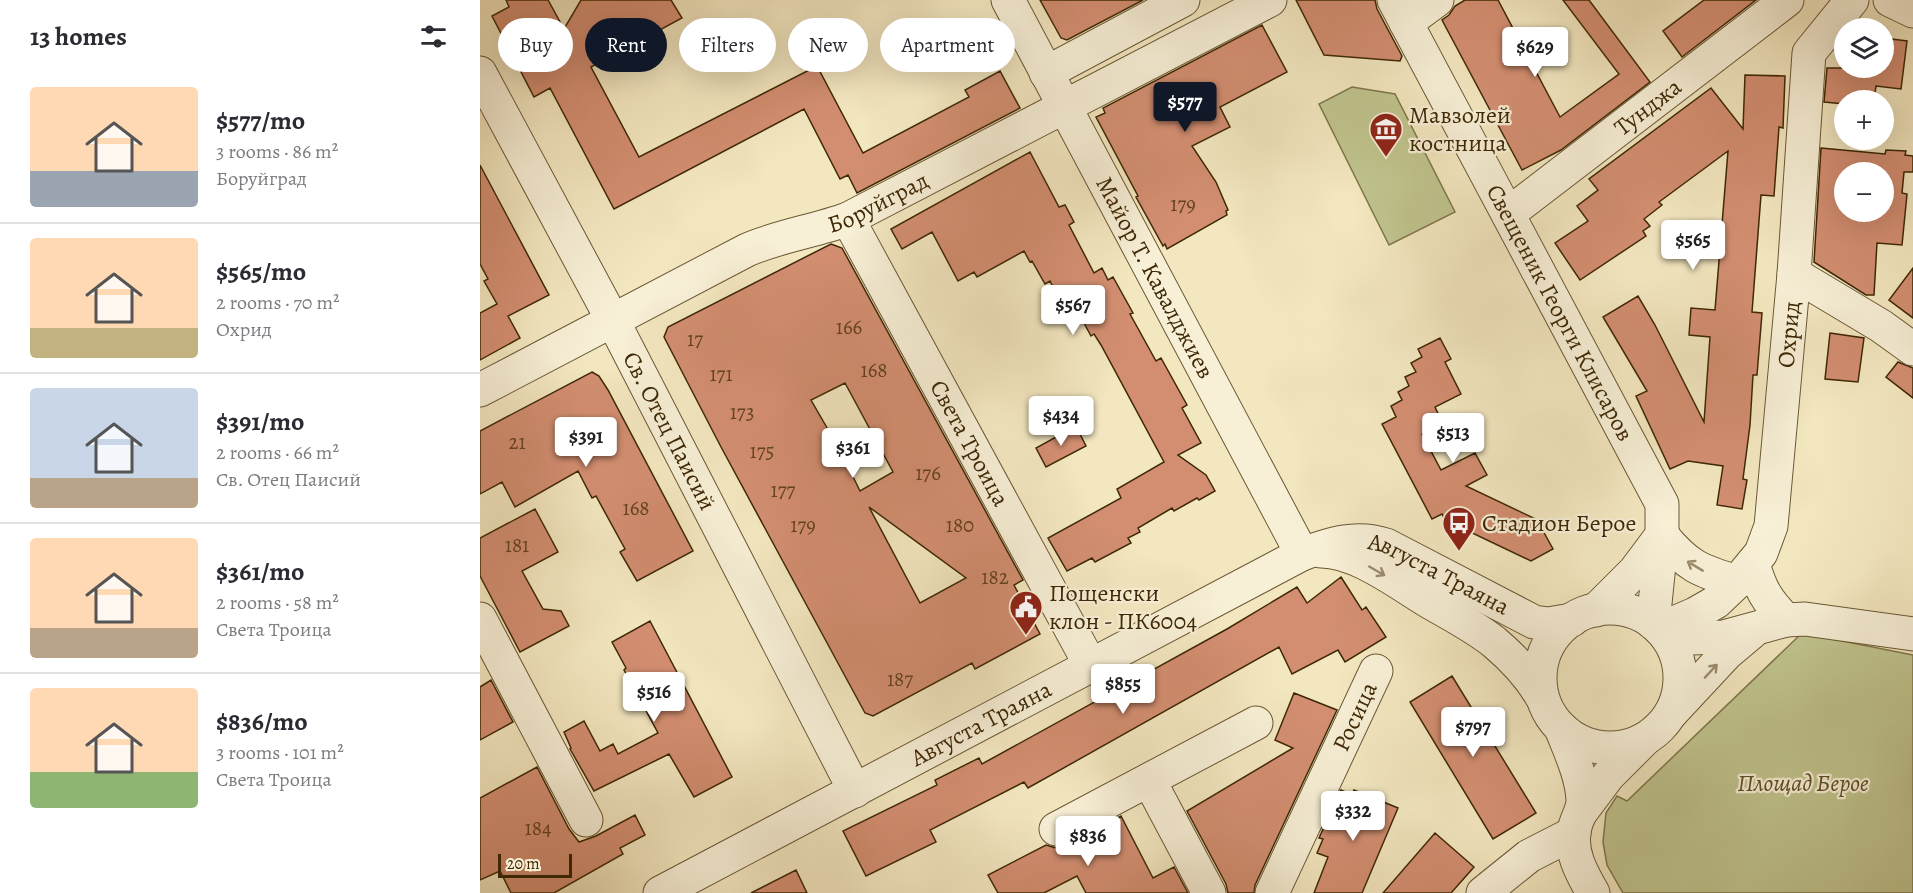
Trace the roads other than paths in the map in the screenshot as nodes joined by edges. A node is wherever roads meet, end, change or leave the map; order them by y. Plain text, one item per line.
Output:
1 (1008, 0) edge
2 (1184, 0) edge
3 (1270, 0) edge
4 (1437, 0) edge
5 (1787, 0) edge
6 (1852, 0) edge
7 (1890, 0) edge
8 (1913, 10) edge
9 (1400, 12) edge
10 (480, 73) edge
11 (1047, 73) junction
12 (1065, 107) junction
13 (1508, 214) junction
14 (848, 219) junction
15 (1794, 273) junction
16 (612, 319) junction
17 (1913, 349) edge
18 (480, 390) edge
19 (1662, 535) junction
20 (1302, 554) junction
21 (1745, 573) junction
22 (1584, 615) junction
23 (480, 619) edge
24 (1771, 625) junction
25 (1660, 629) junction
26 (1913, 634) edge
27 (1091, 666) junction
28 (1376, 671) dead end
29 (1542, 697) junction
30 (1671, 714) junction
31 (1256, 723) dead end
32 (1561, 728) junction
33 (1644, 740) junction
34 (1149, 780) junction
35 (855, 791) junction
36 (586, 820) dead end
37 (1577, 822) junction
38 (1056, 829) dead end
39 (660, 893) edge
40 (1209, 893) edge
41 (1272, 893) edge
42 (1482, 893) edge
43 (1593, 893) edge

1 - 11 street, Майор Т. Кавалджиев
2 - 11 street
3 - 12 street, Боруйград
4 - 9 street
5 - 13 street, Тунджа
6 - 15 street, Охрид
7 - 8 street
9 - 13 street, Свещеник Георги Клисаров
10 - 16 street, Св. Отец Паисий
11 - 12 street, Майор Т. Кавалджиев
12 - 14 street, Боруйград
12 - 20 street, Майор Т. Кавалджиев
13 - 19 street, Свещеник Георги Клисаров
14 - 16 street, Боруйград
14 - 27 street, Света Троица
15 - 17 street
15 - 21 street, Охрид
16 - 18 street, Боруйград
16 - 35 street, Св. Отец Паисий
21 -> 19 street
19 - 22 street
19 - 25 street, Свещеник Георги Клисаров
20 - 22 street, Августа Траяна
20 - 27 street, Августа Траяна
20 -> 29 street, Августа Траяна
21 - 24 street
21 - 25 street, Охрид
22 - 25 street
22 - 29 street
23 - 36 street
24 - 25 street
24 - 26 street
30 -> 24 street
25 - 30 street
27 - 35 street, Августа Траяна
28 - 41 street, Росица
29 - 32 street
30 - 33 street
31 - 34 street
32 - 33 street
32 - 37 street
33 - 37 street
34 - 38 street
34 - 40 street
35 - 39 street, Августа Траяна
37 - 42 street
37 - 43 street

